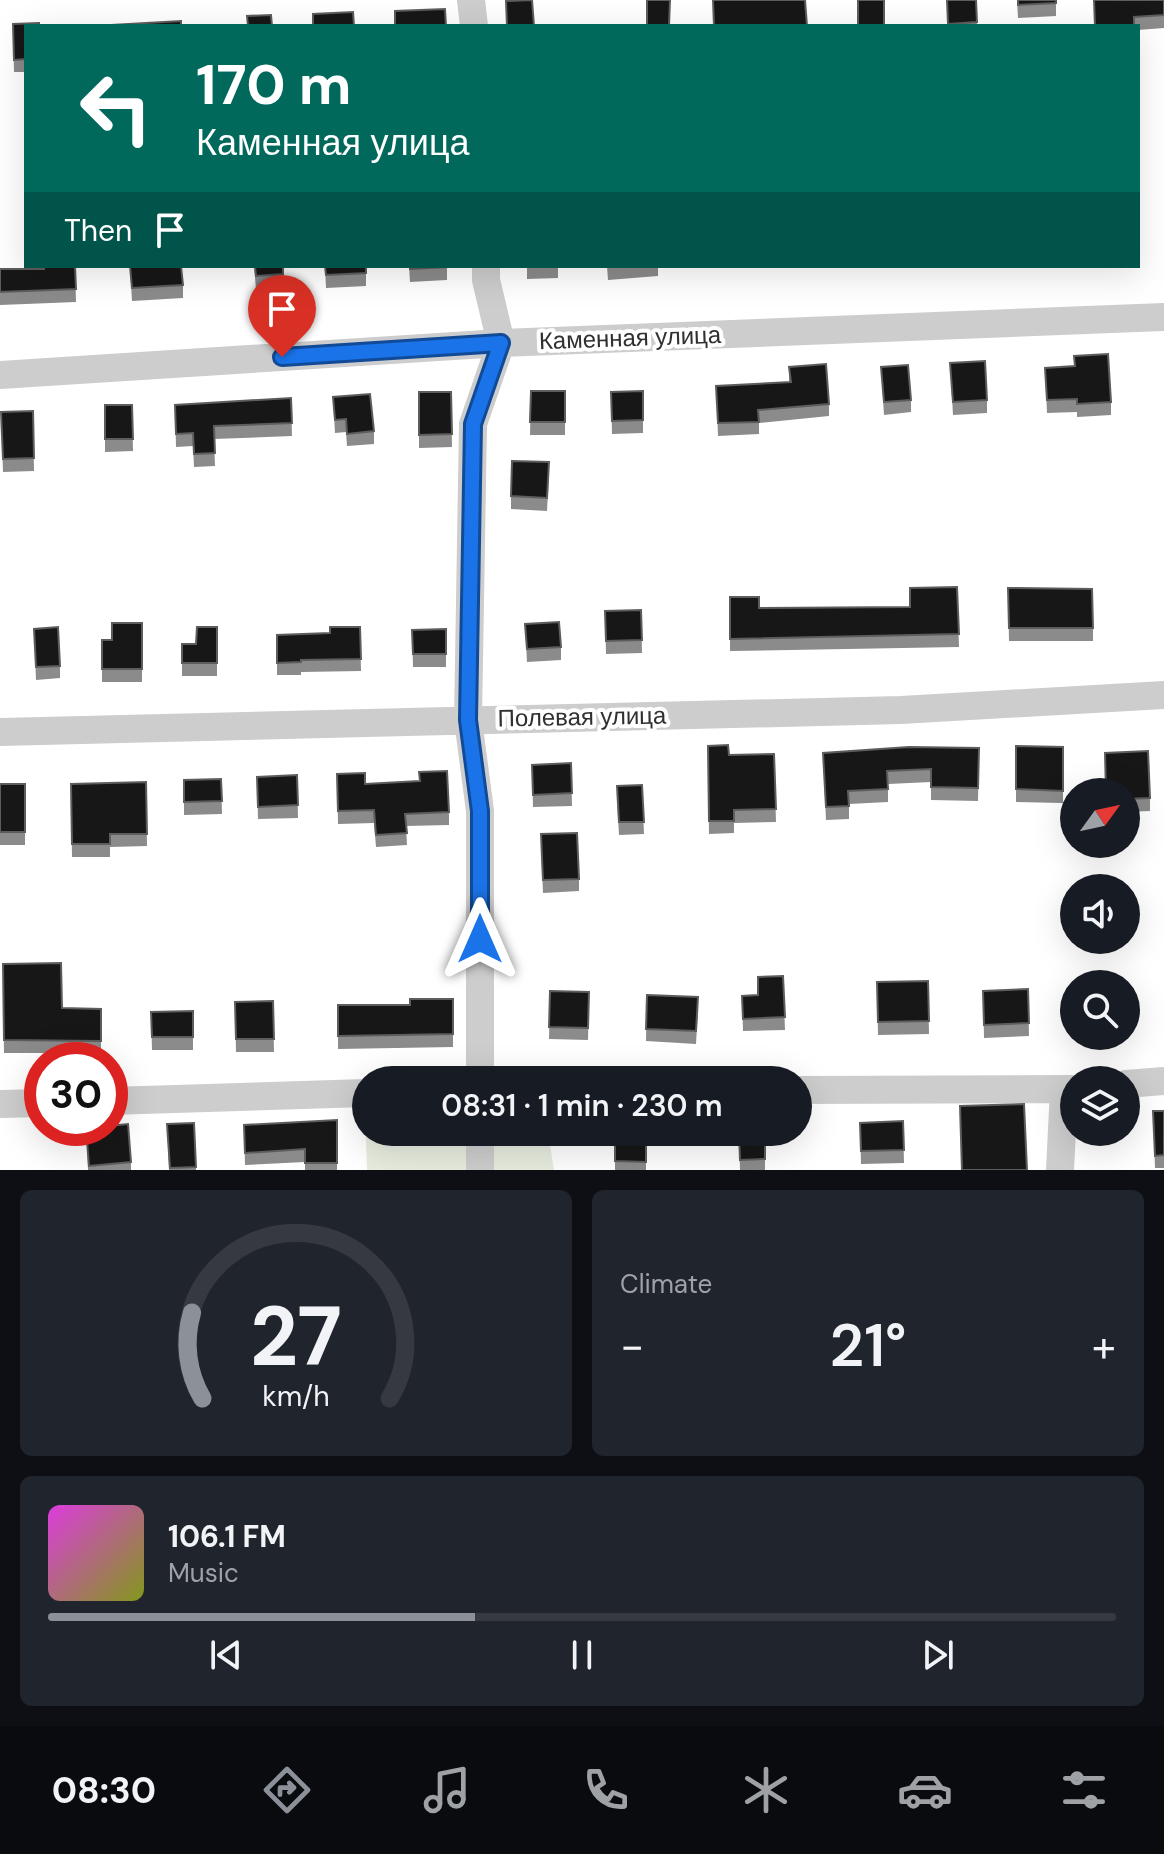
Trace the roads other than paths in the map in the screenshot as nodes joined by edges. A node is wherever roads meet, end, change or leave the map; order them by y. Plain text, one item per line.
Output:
1 (471, 0) edge
2 (474, 24) edge
3 (486, 268) edge
4 (1164, 317) edge
5 (501, 343) junction
6 (0, 375) edge
7 (1164, 695) edge
8 (468, 720) junction
9 (0, 732) edge
10 (480, 1066) edge
11 (1164, 1081) edge
12 (1140, 1083) edge
13 (1060, 1089) edge
14 (812, 1090) edge
15 (352, 1093) edge
16 (128, 1100) edge
17 (24, 1103) edge
18 (0, 1104) edge
19 (480, 1146) edge
20 (1063, 1146) edge
21 (480, 1170) edge
22 (1060, 1170) edge

1 - 2 street
3 - 5 street
4 - 5 street, Каменная улица
5 - 6 street, Каменная улица
5 - 8 street
7 - 8 street, Полевая улица
8 - 9 street, Полевая улица
8 - 10 street
11 - 12 street
13 - 14 street
15 - 16 street
17 - 18 street
19 - 21 street
20 - 22 street

